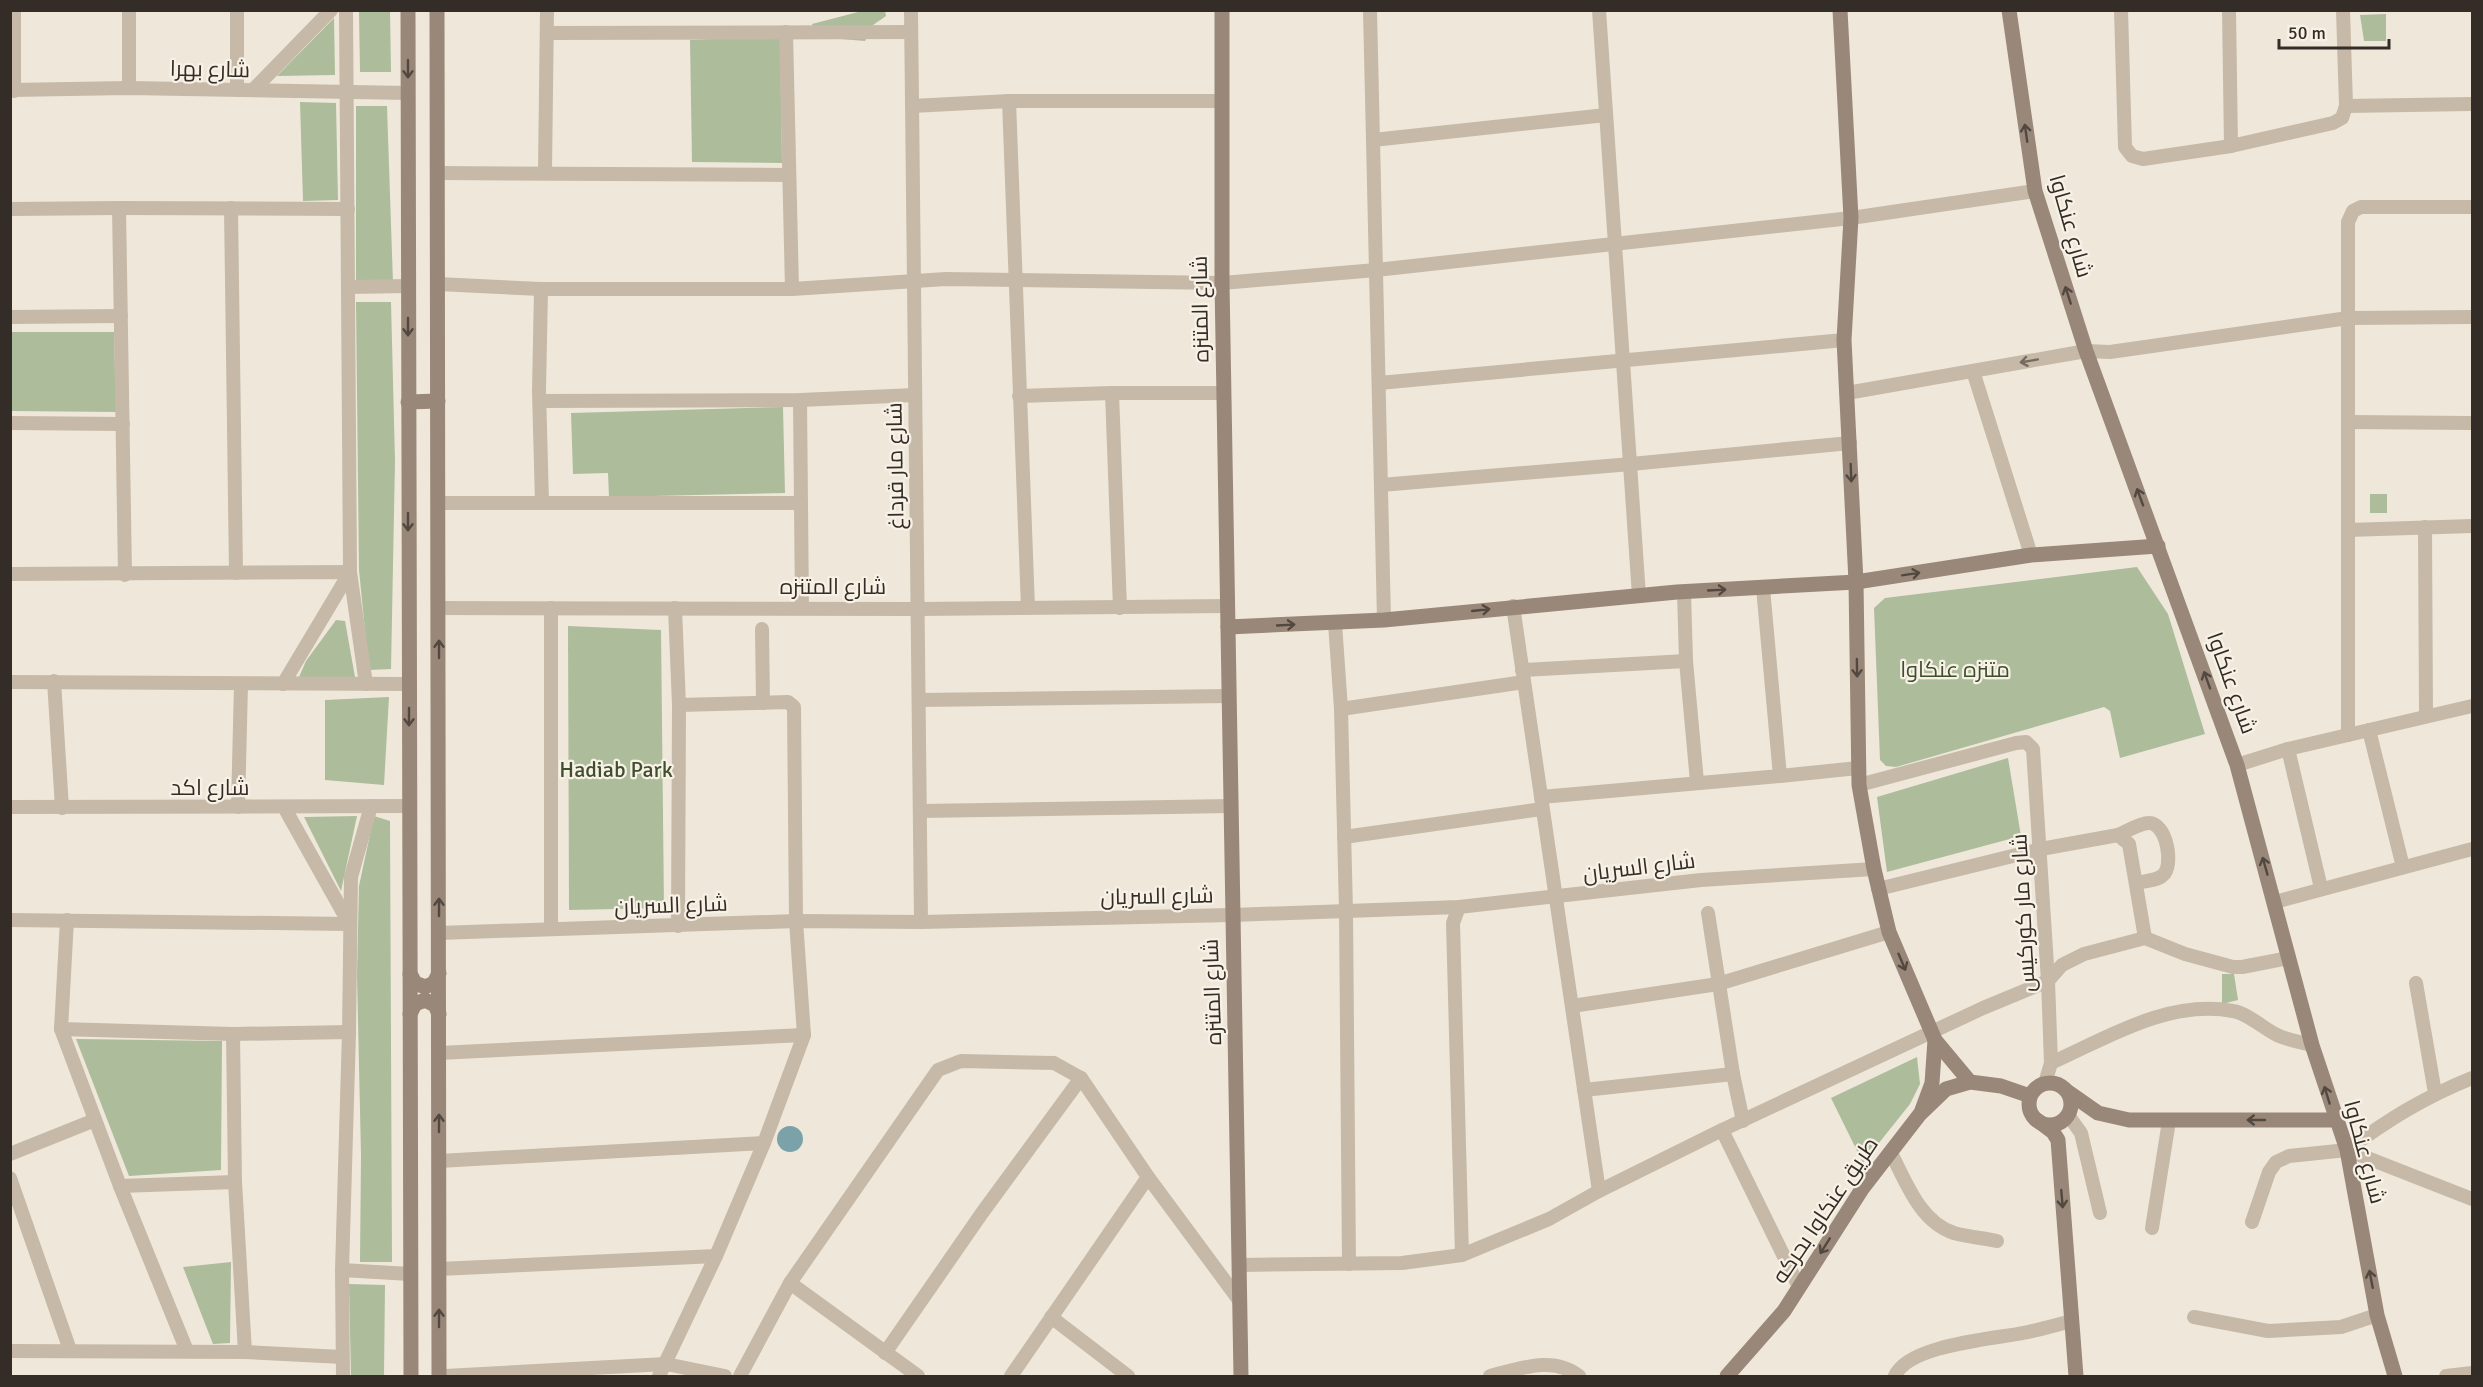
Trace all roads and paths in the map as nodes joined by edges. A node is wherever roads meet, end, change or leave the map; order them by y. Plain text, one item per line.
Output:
1 (14, 10) edge
2 (129, 10) edge
3 (237, 10) edge
4 (331, 10) edge
5 (346, 10) edge
6 (408, 10) edge
7 (437, 10) edge
8 (547, 10) edge
9 (911, 10) edge
10 (1222, 10) edge
11 (1370, 10) edge
12 (1599, 10) edge
13 (1840, 10) edge
14 (2009, 10) edge
15 (2121, 10) edge
16 (2229, 10) edge
17 (2343, 10) edge
18 (786, 32) junction
19 (911, 32) junction
20 (548, 33) junction
21 (129, 88) junction
22 (12, 90) edge
23 (237, 90) junction
24 (253, 90) junction
25 (347, 90) junction
26 (408, 93) junction
27 (1222, 100) junction
28 (1009, 101) junction
29 (2346, 105) junction
30 (2472, 105) edge
31 (912, 106) junction
32 (1606, 115) junction
33 (1373, 140) junction
34 (2231, 146) junction
35 (544, 172) junction
36 (438, 173) junction
37 (789, 175) junction
38 (2035, 191) junction
39 (119, 207) junction
40 (2472, 207) edge
41 (231, 208) junction
42 (10, 209) edge
43 (348, 209) junction
44 (1851, 218) junction
45 (1615, 243) junction
46 (1376, 270) junction
47 (1015, 280) junction
48 (914, 281) junction
49 (1222, 283) junction
50 (438, 284) junction
51 (408, 286) junction
52 (349, 287) junction
53 (541, 289) junction
54 (792, 289) junction
55 (121, 316) junction
56 (10, 317) edge
57 (2472, 317) edge
58 (2348, 318) junction
59 (1844, 340) junction
60 (2086, 351) junction
61 (1624, 360) junction
62 (1973, 371) junction
63 (1379, 383) junction
64 (1112, 393) junction
65 (1224, 393) junction
66 (1847, 393) junction
67 (915, 395) junction
68 (1019, 396) junction
69 (800, 400) junction
70 (438, 401) junction
71 (540, 401) junction
72 (408, 402) junction
73 (2348, 422) junction
74 (10, 423) edge
75 (2472, 423) edge
76 (123, 424) junction
77 (1850, 443) junction
78 (1631, 465) junction
79 (1381, 484) junction
80 (438, 503) junction
81 (542, 503) junction
82 (801, 503) junction
83 (2472, 526) edge
84 (2425, 527) junction
85 (2348, 530) junction
86 (2158, 546) junction
87 (2031, 555) junction
88 (236, 573) junction
89 (350, 573) junction
90 (10, 574) edge
91 (125, 575) junction
92 (1856, 582) junction
93 (1763, 588) junction
94 (1684, 592) junction
95 (1639, 596) junction
96 (1228, 606) junction
97 (1513, 606) junction
98 (438, 608) junction
99 (551, 608) junction
100 (675, 608) junction
101 (802, 608) junction
102 (1028, 608) junction
103 (1120, 608) junction
104 (918, 609) junction
105 (1384, 620) junction
106 (1335, 622) junction
107 (1228, 627) junction
108 (762, 629) dead end
109 (1686, 661) junction
110 (1523, 676) junction
111 (54, 681) junction
112 (10, 682) edge
113 (241, 684) junction
114 (283, 684) junction
115 (366, 684) junction
116 (409, 684) junction
117 (1229, 696) junction
118 (919, 700) junction
119 (763, 703) junction
120 (679, 705) junction
121 (2472, 706) edge
122 (1341, 709) junction
123 (2426, 716) junction
124 (2369, 730) junction
125 (2348, 735) junction
126 (2288, 748) junction
127 (2237, 765) junction
128 (1858, 768) junction
129 (1780, 776) junction
130 (1697, 782) junction
131 (1859, 785) junction
132 (1542, 803) junction
133 (371, 806) junction
134 (409, 806) junction
135 (1231, 806) junction
136 (10, 807) edge
137 (238, 807) junction
138 (284, 807) junction
139 (62, 808) junction
140 (920, 811) junction
141 (2118, 835) junction
142 (1344, 837) junction
143 (2041, 849) junction
144 (2472, 849) edge
145 (2403, 867) junction
146 (1874, 869) junction
147 (2136, 883) junction
148 (2321, 888) junction
149 (1878, 889) junction
150 (1556, 898) junction
151 (2275, 902) junction
152 (1458, 908) junction
153 (1346, 911) junction
154 (1708, 913) dead end
155 (1233, 915) junction
156 (10, 920) edge
157 (67, 920) junction
158 (796, 921) junction
159 (921, 922) junction
160 (350, 924) junction
161 (678, 926) junction
162 (551, 929) junction
163 (1889, 932) junction
164 (439, 933) junction
165 (2145, 938) junction
166 (2289, 958) junction
167 (439, 973) junction
168 (410, 974) junction
169 (2048, 981) junction
170 (2416, 983) dead end
171 (1718, 984) junction
172 (1572, 1006) junction
173 (410, 1014) junction
174 (439, 1014) junction
175 (61, 1029) junction
176 (349, 1032) junction
177 (233, 1034) junction
178 (804, 1035) junction
179 (1933, 1036) junction
180 (2312, 1045) junction
181 (439, 1053) junction
182 (2050, 1063) junction
183 (1733, 1074) junction
184 (1082, 1078) junction
185 (2472, 1078) edge
186 (1970, 1082) junction
187 (2045, 1083) junction
188 (1584, 1090) junction
189 (2068, 1092) junction
190 (2434, 1093) junction
191 (2030, 1096) junction
192 (1920, 1114) junction
193 (2068, 1115) junction
194 (95, 1120) junction
195 (2037, 1120) junction
196 (2335, 1120) junction
197 (1743, 1121) junction
198 (2169, 1121) junction
199 (1722, 1130) junction
200 (764, 1143) junction
201 (2347, 1150) junction
202 (1891, 1153) junction
203 (10, 1154) edge
204 (439, 1161) junction
205 (1148, 1177) junction
206 (10, 1178) edge
207 (235, 1182) junction
208 (120, 1186) junction
209 (1599, 1191) junction
210 (2472, 1199) edge
211 (2100, 1213) dead end
212 (2252, 1222) dead end
213 (2152, 1228) dead end
214 (1997, 1241) dead end
215 (1462, 1255) junction
216 (716, 1256) junction
217 (1239, 1264) junction
218 (1348, 1264) junction
219 (439, 1269) junction
220 (342, 1270) junction
221 (410, 1274) junction
222 (790, 1283) junction
223 (1799, 1287) junction
224 (1239, 1300) junction
225 (2378, 1315) junction
226 (1051, 1317) junction
227 (2194, 1317) dead end
228 (2072, 1321) junction
229 (70, 1350) junction
230 (10, 1351) edge
231 (187, 1351) junction
232 (244, 1352) junction
233 (885, 1353) junction
234 (342, 1357) junction
235 (666, 1364) junction
236 (2472, 1373) edge
237 (542, 1374) edge
238 (343, 1377) edge
239 (411, 1377) edge
240 (439, 1377) edge
241 (445, 1377) edge
242 (659, 1377) edge
243 (725, 1377) edge
244 (740, 1377) edge
245 (918, 1377) edge
246 (1011, 1377) edge
247 (1128, 1377) edge
248 (1241, 1377) edge
249 (1490, 1377) edge
250 (1579, 1377) edge
251 (1726, 1377) edge
252 (1895, 1377) edge
253 (2076, 1377) edge
254 (2395, 1377) edge
255 (2446, 1377) edge

1 - 22 street
2 - 21 street
3 - 23 street
4 - 24 street
5 - 25 street
6 -> 26 street
7 - 36 street
8 - 20 street
9 - 19 street, شارع مار قرداغ
10 - 27 street, شارع المتنزه
11 - 33 street
12 - 32 street
13 - 44 street
38 -> 14 street, شارع عنكاوا
15 - 34 street
16 - 34 street
17 - 29 street
18 - 19 street
18 - 20 street
18 - 37 street
19 - 31 street, شارع مار قرداغ
20 - 35 street
21 - 22 street, شارع بهرا
21 - 23 street, شارع بهرا
23 - 24 street, شارع بهرا
24 - 25 street, شارع بهرا
25 - 26 street, شارع بهرا
25 - 43 street
26 - 51 street
27 - 28 street
27 - 49 street, شارع المتنزه
28 - 31 street
28 - 47 street
29 - 30 street
29 - 34 street
31 - 48 street, شارع مار قرداغ
32 - 33 street
32 - 45 street
33 - 46 street
35 - 36 street
35 - 37 street
36 - 50 street
37 - 54 street
38 - 44 street
60 -> 38 street, شارع عنكاوا
39 - 41 street
39 - 42 street
39 - 55 street
40 - 58 street
41 - 43 street
41 - 88 street
43 - 52 street
44 - 45 street
44 - 59 street
45 - 46 street
45 - 61 street
46 - 49 street
46 - 63 street
47 - 48 street
47 - 49 street
47 - 68 street
48 - 54 street
48 - 67 street, شارع مار قرداغ
49 - 65 street, شارع المتنزه
50 - 53 street
50 - 70 street
51 - 52 street
51 -> 72 street
52 - 89 street
53 - 54 street
53 - 71 street
55 - 56 street
55 - 76 street
57 - 58 street
58 - 60 street
58 - 73 street
59 - 61 street
59 - 66 street
60 -> 62 street
86 -> 60 street, شارع عنكاوا
61 - 63 street
61 - 78 street
62 - 66 street
62 - 87 street
63 - 79 street
64 - 65 street
64 - 68 street
64 - 103 street
65 - 96 street, شارع المتنزه
66 - 77 street
67 - 69 street
67 - 104 street, شارع مار قرداغ
68 - 102 street
69 - 71 street
69 - 82 street
70 - 72 street
70 - 80 street
71 - 81 street
72 -> 116 street
73 - 75 street
73 - 85 street
74 - 76 street
76 - 91 street
77 - 78 street
77 -> 92 street
78 - 79 street
78 - 95 street
79 - 105 street
80 - 81 street
80 - 98 street
81 - 82 street
82 - 101 street
83 - 84 street
84 - 85 street
84 - 123 street
85 - 125 street
86 - 87 street
127 -> 86 street, شارع عنكاوا
92 -> 87 street
88 - 89 street
88 - 91 street
89 - 114 street
89 - 115 street
90 - 91 street
92 - 93 street
92 -> 128 street
94 -> 93 street
93 - 129 street
94 - 95 street
94 - 109 street
95 - 97 street
96 - 103 street, شارع المتنزه
96 - 107 street, شارع المتنزه
105 -> 97 street
97 - 110 street
98 - 99 street, شارع المتنزه
164 -> 98 street
99 - 100 street, شارع المتنزه
99 - 162 street
100 - 101 street, شارع المتنزه
100 - 120 street
101 - 104 street, شارع المتنزه
102 - 103 street, شارع المتنزه
102 - 104 street, شارع المتنزه
104 - 118 street, شارع مار قرداغ
105 - 106 street
107 -> 106 street
106 - 122 street
107 - 117 street, شارع المتنزه
108 - 119 street
109 - 110 street
109 - 130 street
110 - 122 street
110 - 132 street
111 - 112 street
111 - 113 street
111 - 139 street
113 - 114 street
113 - 137 street
114 - 115 street
115 - 116 street
116 -> 134 street
117 - 118 street
117 - 135 street, شارع المتنزه
118 - 140 street, شارع مار قرداغ
119 - 120 street
119 - 158 street
120 - 161 street
121 - 123 street
122 - 142 street
123 - 124 street
124 - 125 street
124 - 145 street
125 - 126 street
126 - 127 street
126 - 148 street
151 -> 127 street, شارع عنكاوا
128 - 129 street
128 - 131 street
129 - 130 street
130 - 132 street
131 - 143 street, شارع مار كوركيس
131 - 146 street
132 - 142 street
132 - 150 street
133 - 134 street, شارع اكد
133 - 138 street, شارع اكد
133 - 160 street
134 - 168 street
135 - 140 street
135 - 155 street, شارع المتنزه
136 - 139 street, شارع اكد
137 - 138 street, شارع اكد
137 - 139 street, شارع اكد
138 - 160 street
140 - 159 street, شارع مار قرداغ
141 - 143 street
141 - 147 street
141 - 147 street
142 - 153 street
143 - 149 street
143 - 169 street, شارع مار كوركيس
144 - 145 street
145 - 148 street
146 - 149 street
146 - 150 street, شارع السريان
147 - 165 street
148 - 151 street
149 - 163 street
150 - 152 street, شارع السريان
150 - 172 street
151 - 166 street, شارع عنكاوا
152 - 153 street, شارع السريان
152 - 215 street
153 - 155 street, شارع السريان
153 - 218 street
154 - 171 street
155 - 159 street, شارع السريان
155 - 217 street, شارع المتنزه
156 - 157 street
157 - 160 street
157 - 175 street
158 - 159 street, شارع السريان
158 - 161 street, شارع السريان
158 - 178 street
160 - 176 street
161 - 162 street, شارع السريان
162 - 164 street, شارع السريان
163 - 171 street
163 -> 179 street
164 - 167 street
165 - 166 street
165 - 169 street
166 - 180 street, شارع عنكاوا
167 - 168 street
167 - 174 street
168 - 173 street
169 - 179 street
169 - 182 street, شارع مار كوركيس
170 - 190 street
171 - 172 street
171 - 183 street
172 - 188 street
173 - 174 street
173 - 221 street
174 - 181 street
175 - 177 street
175 - 194 street
176 - 177 street
176 - 220 street
177 - 207 street
178 - 181 street
178 - 200 street
179 - 186 street
179 - 192 street
179 - 197 street
180 - 182 street
196 -> 180 street, شارع عنكاوا
204 -> 181 street
182 - 187 street, شارع مار كوركيس
183 - 188 street
183 - 197 street
184 - 205 street
184 - 222 street
184 - 233 street
185 - 190 street
186 - 191 street
186 - 192 street, طريق عنكاوا بحركه
187 - 189 street
187 - 191 street
188 - 209 street
189 - 193 street
189 - 198 street
190 - 201 street
191 - 195 street
192 - 202 street, طريق عنكاوا بحركه
193 - 195 street
193 - 211 street
194 - 203 street
194 - 208 street
195 -> 228 street
196 -> 198 street
196 - 201 street, شارع عنكاوا
197 - 199 street
198 - 213 street
199 - 209 street
199 - 223 street
200 - 204 street
200 - 216 street
201 - 210 street
201 - 212 street
225 -> 201 street, شارع عنكاوا
202 - 214 street
202 -> 223 street, طريق عنكاوا بحركه
204 - 219 street
205 - 224 street
205 - 226 street
206 - 229 street
207 - 208 street
207 - 232 street
208 - 231 street
209 - 215 street
215 - 218 street
216 - 219 street
216 - 235 street
217 - 218 street
217 - 224 street, شارع المتنزه
240 -> 219 street
220 - 221 street
220 - 234 street
221 - 239 street
222 - 233 street
222 - 244 street
223 - 251 street, طريق عنكاوا بحركه
224 - 248 street, شارع المتنزه
225 - 227 street
225 - 254 street, شارع عنكاوا
226 - 246 street
226 - 247 street
228 - 252 street
228 - 253 street
229 - 230 street
229 - 231 street
231 - 232 street
232 - 234 street
233 - 245 street
234 - 238 street
235 - 237 street
235 - 242 street
235 - 243 street
236 - 255 street
237 - 241 street
249 - 250 street

